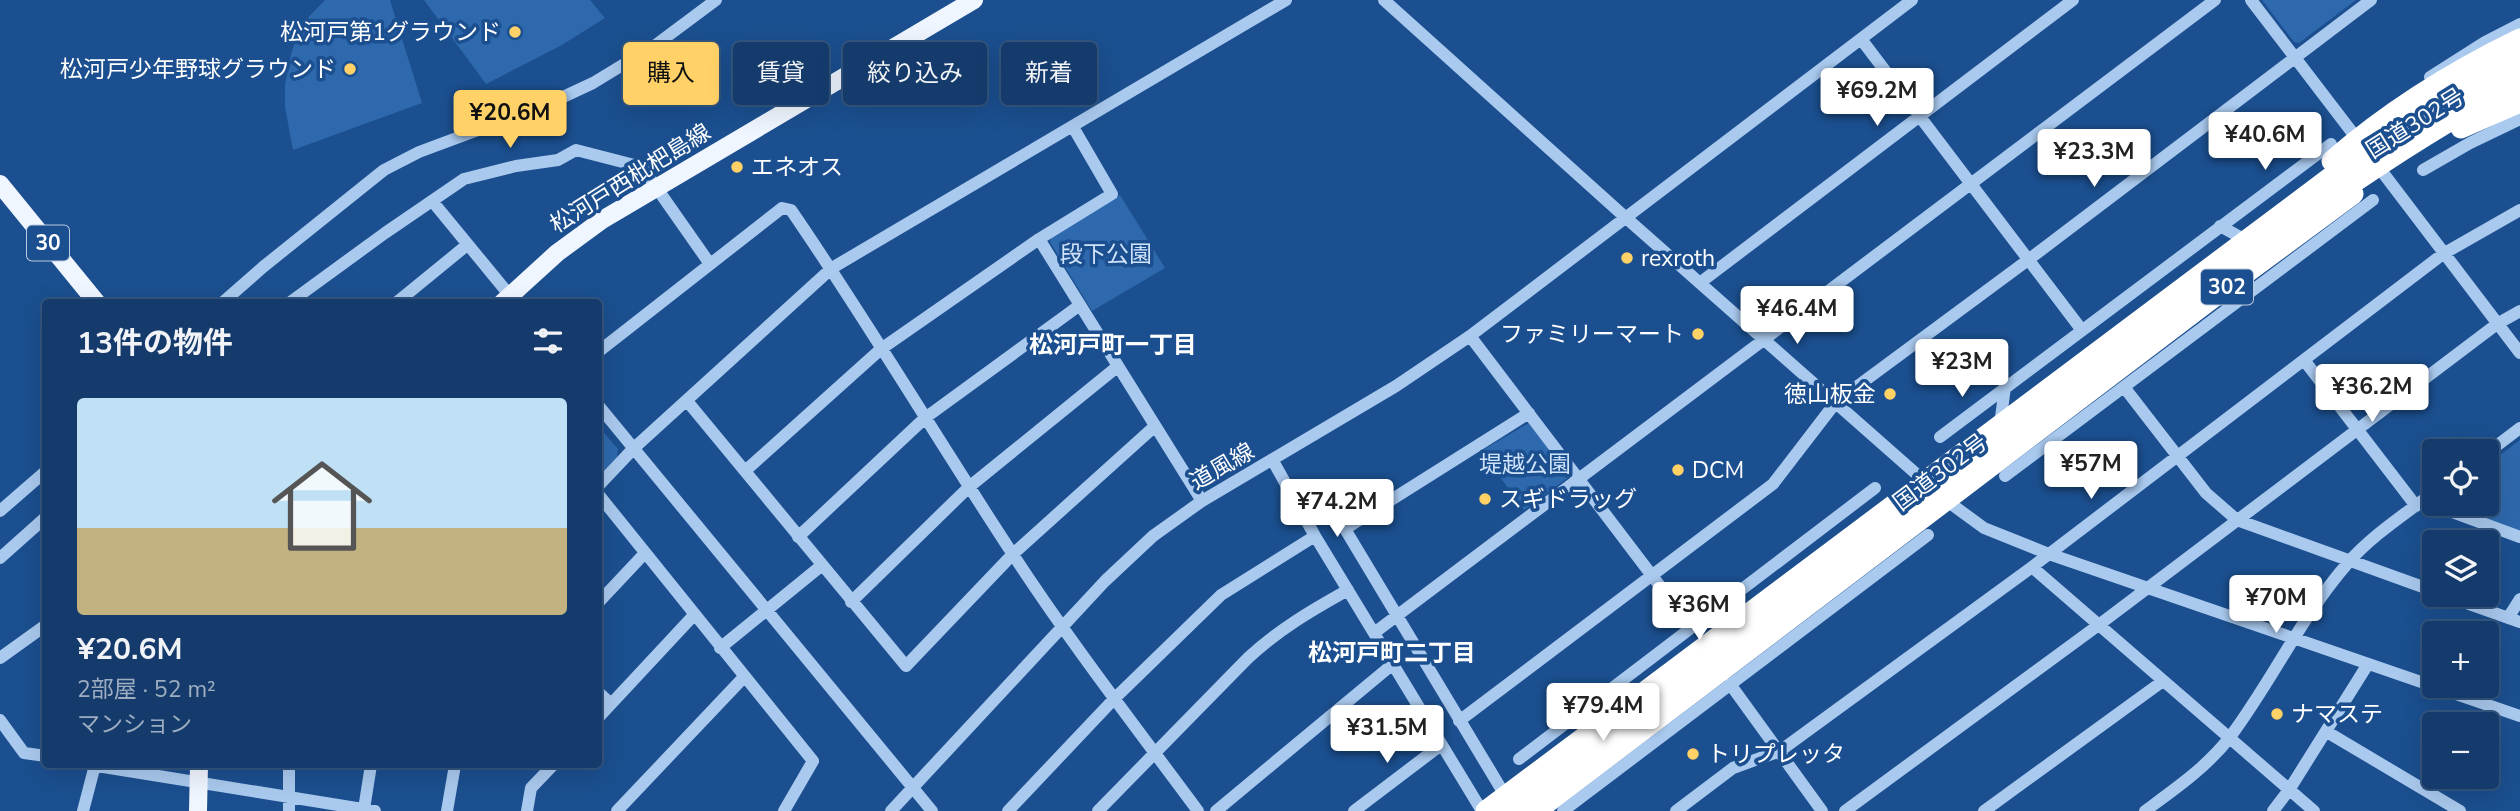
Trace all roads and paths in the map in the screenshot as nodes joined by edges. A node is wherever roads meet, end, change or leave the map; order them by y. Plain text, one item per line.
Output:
1 (716, 0) edge
2 (974, 0) edge
3 (1286, 0) edge
4 (1384, 0) edge
5 (1912, 0) edge
6 (2073, 0) edge
7 (2216, 0) edge
8 (2251, 0) edge
9 (2371, 0) edge
10 (2520, 24) edge
11 (1861, 39) junction
12 (2520, 39) edge
13 (2462, 56) junction
14 (2295, 58) junction
15 (2520, 61) edge
16 (2520, 81) edge
17 (2520, 91) edge
18 (2520, 102) edge
19 (2485, 109) junction
20 (2378, 113) dead end
21 (1920, 117) junction
22 (2464, 121) junction
23 (2515, 121) edge
24 (1073, 127) junction
25 (2331, 144) dead end
26 (2423, 170) dead end
27 (2383, 173) junction
28 (0, 184) edge
29 (1971, 185) junction
30 (657, 188) junction
31 (2373, 200) dead end
32 (432, 202) junction
33 (2520, 210) edge
34 (1625, 217) junction
35 (2316, 222) junction
36 (2220, 226) junction
37 (1040, 239) junction
38 (2315, 243) junction
39 (467, 245) junction
40 (2272, 254) junction
41 (2443, 254) junction
42 (2028, 260) junction
43 (2233, 260) junction
44 (710, 264) junction
45 (832, 268) junction
46 (1701, 282) junction
47 (94, 299) edge
48 (227, 299) edge
49 (294, 299) edge
50 (401, 299) edge
51 (508, 299) edge
52 (510, 299) edge
53 (1080, 305) junction
54 (2520, 311) edge
55 (2497, 324) junction
56 (2081, 330) junction
57 (1470, 336) junction
58 (1766, 340) junction
59 (602, 349) edge
60 (881, 349) junction
61 (2520, 353) edge
62 (2304, 360) junction
63 (1118, 367) junction
64 (2005, 387) junction
65 (2124, 387) junction
66 (687, 401) junction
67 (1836, 402) junction
68 (602, 410) edge
69 (1529, 412) junction
70 (925, 418) junction
71 (2059, 425) junction
72 (1154, 427) junction
73 (2520, 428) edge
74 (2356, 430) junction
75 (1940, 437) dead end
76 (2499, 444) edge
77 (634, 448) junction
78 (2177, 456) junction
79 (1273, 461) junction
80 (2000, 470) junction
81 (745, 471) junction
82 (42, 474) edge
83 (1580, 480) junction
84 (602, 482) edge
85 (969, 486) junction
86 (1875, 488) dead end
87 (2422, 496) edge
88 (602, 499) edge
89 (1946, 500) junction
90 (1202, 501) junction
91 (2422, 501) edge
92 (0, 511) edge
93 (2463, 516) edge
94 (2237, 520) junction
95 (42, 521) edge
96 (1928, 535) dead end
97 (1315, 536) junction
98 (798, 537) junction
99 (2520, 537) edge
100 (1889, 544) junction
101 (645, 553) junction
102 (1013, 554) junction
103 (2049, 554) junction
104 (1783, 557) junction
105 (0, 558) edge
106 (2349, 561) junction
107 (821, 566) junction
108 (2032, 567) junction
109 (1853, 570) junction
110 (1881, 570) junction
111 (1651, 575) junction
112 (2149, 586) junction
113 (2422, 588) edge
114 (1348, 590) junction
115 (602, 599) edge
116 (2520, 599) edge
117 (851, 602) junction
118 (2478, 607) edge
119 (766, 610) junction
120 (694, 615) junction
121 (1396, 617) junction
122 (2514, 620) edge
123 (2099, 624) junction
124 (1062, 627) junction
125 (1691, 627) junction
126 (42, 628) edge
127 (1374, 633) junction
128 (2294, 638) junction
129 (720, 648) junction
130 (0, 658) edge
131 (1393, 664) junction
132 (2368, 664) junction
133 (744, 677) junction
134 (2163, 681) junction
135 (1730, 684) junction
136 (602, 696) edge
137 (1114, 699) junction
138 (1594, 701) junction
139 (611, 704) junction
140 (602, 714) edge
141 (2520, 716) edge
142 (0, 720) edge
143 (1459, 721) junction
144 (2327, 732) junction
145 (2229, 738) junction
146 (1441, 745) junction
147 (1633, 748) junction
148 (1780, 751) junction
149 (1155, 753) junction
150 (42, 756) edge
151 (1519, 759) dead end
152 (93, 768) edge
153 (112, 768) edge
154 (199, 768) edge
155 (289, 768) edge
156 (372, 768) edge
157 (454, 768) edge
158 (551, 768) edge
159 (1579, 779) junction
160 (199, 783) junction
161 (911, 788) junction
162 (2289, 790) junction
163 (289, 805) edge
164 (369, 810) edge
165 (83, 811) edge
166 (198, 811) edge
167 (447, 811) edge
168 (527, 811) edge
169 (617, 811) edge
170 (785, 811) edge
171 (891, 811) edge
172 (932, 811) edge
173 (1008, 811) edge
174 (1098, 811) edge
175 (1198, 811) edge
176 (1216, 811) edge
177 (1354, 811) edge
178 (1484, 811) edge
179 (1514, 811) edge
180 (1536, 811) edge
181 (1563, 811) edge
182 (1676, 811) edge
183 (1822, 811) edge
184 (1845, 811) edge
185 (1984, 811) edge
186 (2145, 811) edge
187 (2273, 811) edge
188 (2314, 811) edge
189 (2460, 811) edge

1 - 48 street
2 - 30 main road, 松河戸西枇杷島線
3 - 24 street
4 - 34 street
5 - 11 street, 道風線
6 - 21 street
7 - 29 street
8 - 14 street
9 - 14 street
10 - 13 street
11 - 21 street
11 - 34 street, 道風線
12 - 43 highway, bridge
13 - 20 street
13 - 22 street
14 - 27 street
14 - 42 street
15 - 43 highway, bridge
16 - 43 highway, bridge
17 - 19 highway, 国道302号 / 302
18 - 43 highway, bridge
19 - 22 highway, 国道302号 / 302
19 - 23 street
21 - 29 street
21 - 46 street
22 - 27 highway, 国道302号 / 302
23 - 26 street
24 - 37 street
24 - 45 street
25 - 36 street
27 - 35 highway, 国道302号 / 302
27 - 41 street
28 - 47 main road, 30
29 - 42 street
29 - 58 street
30 - 32 street
30 - 44 street
30 - 52 main road, 松河戸西枇杷島線
31 - 38 street
32 - 39 street
32 - 49 street
33 - 41 street
34 - 46 street
34 - 57 street, 道風線
35 - 38 street
35 - 40 highway, 国道302号 / 302
36 - 40 street
36 - 56 street
37 - 53 street
37 - 60 street
38 - 65 street
39 - 50 street
39 - 51 street
40 - 71 highway, 国道302号 / 302
41 - 55 street
41 - 62 street
42 - 56 street
42 - 67 street
43 - 178 highway, bridge
43 - 179 highway, bridge
44 - 45 street
44 - 59 street
45 - 60 street
45 - 66 street
46 - 58 street
53 - 63 street
53 - 70 street
54 - 55 street
55 - 61 street
55 - 74 street
56 - 64 street
57 - 69 street
57 - 79 street, 道風線
58 - 67 street
58 - 83 street
60 - 70 street
60 - 81 street
62 - 74 street
62 - 78 street
63 - 72 street
63 - 85 street
64 - 75 street
64 - 80 street
65 - 71 street
65 - 78 street
66 - 77 street
66 - 81 street
67 - 89 street
67 - 111 street
68 - 77 street
69 - 83 street
69 - 121 street
70 - 85 street
70 - 98 street
71 - 80 highway, 国道302号 / 302
72 - 90 street
72 - 102 street
73 - 76 street
74 - 87 street
74 - 94 street
77 - 84 street
77 - 119 street
78 - 94 street
78 - 103 street
79 - 90 street, 道風線
79 - 97 street
80 - 89 highway, 国道302号 / 302
81 - 98 street
82 - 92 street
83 - 111 street
83 - 121 street
85 - 102 street
85 - 117 street
86 - 104 street
88 - 101 street
89 - 100 highway, 国道302号 / 302
89 - 103 street
90 - 124 street, 道風線
91 - 106 street
93 - 99 street
94 - 106 street
94 - 112 street
95 - 105 street
96 - 110 street
97 - 114 street
97 - 137 street
98 - 107 street
100 - 109 highway, 国道302号 / 302
100 - 110 street
101 - 115 street
101 - 120 street
102 - 117 street
102 - 124 street
103 - 108 street
103 - 112 street
104 - 109 street
104 - 125 street
106 - 113 street
106 - 128 street
107 - 117 street
107 - 119 street
108 - 123 street
108 - 148 street
109 - 147 highway, 国道302号 / 302
110 - 135 street
111 - 125 street
111 - 143 street
112 - 123 street
112 - 128 street
114 - 127 street
114 - 149 street
116 - 122 street
118 - 122 street
119 - 129 street
119 - 161 street
120 - 129 street
120 - 139 street
121 - 127 street
121 - 143 street
123 - 134 street
123 - 184 street
124 - 137 street
124 - 161 street, 道風線
125 - 138 street
126 - 130 street
127 - 131 street
128 - 132 street
128 - 145 street
129 - 133 street
131 - 146 street
131 - 176 street
132 - 141 street
132 - 144 street
133 - 169 street
133 - 170 street
134 - 145 street
134 - 185 street
135 - 147 street
135 - 148 street
136 - 139 street
137 - 149 street
137 - 173 street
138 - 151 street
138 - 159 street
139 - 140 street
142 - 150 street
143 - 179 street
144 - 162 street
144 - 189 street
145 - 162 street
145 - 186 street
146 - 177 street
146 - 178 street
147 - 159 highway, 国道302号 / 302
147 - 181 street
148 - 182 street
148 - 183 street
149 - 174 street
149 - 175 street
152 - 165 street
153 - 160 street
154 - 160 main road
155 - 163 street
156 - 164 street
157 - 167 street
158 - 168 street
159 - 180 highway, 国道302号 / 302
160 - 163 street
160 - 166 main road
161 - 171 street, 道風線
161 - 172 street
162 - 187 street
162 - 188 street
163 - 164 street

